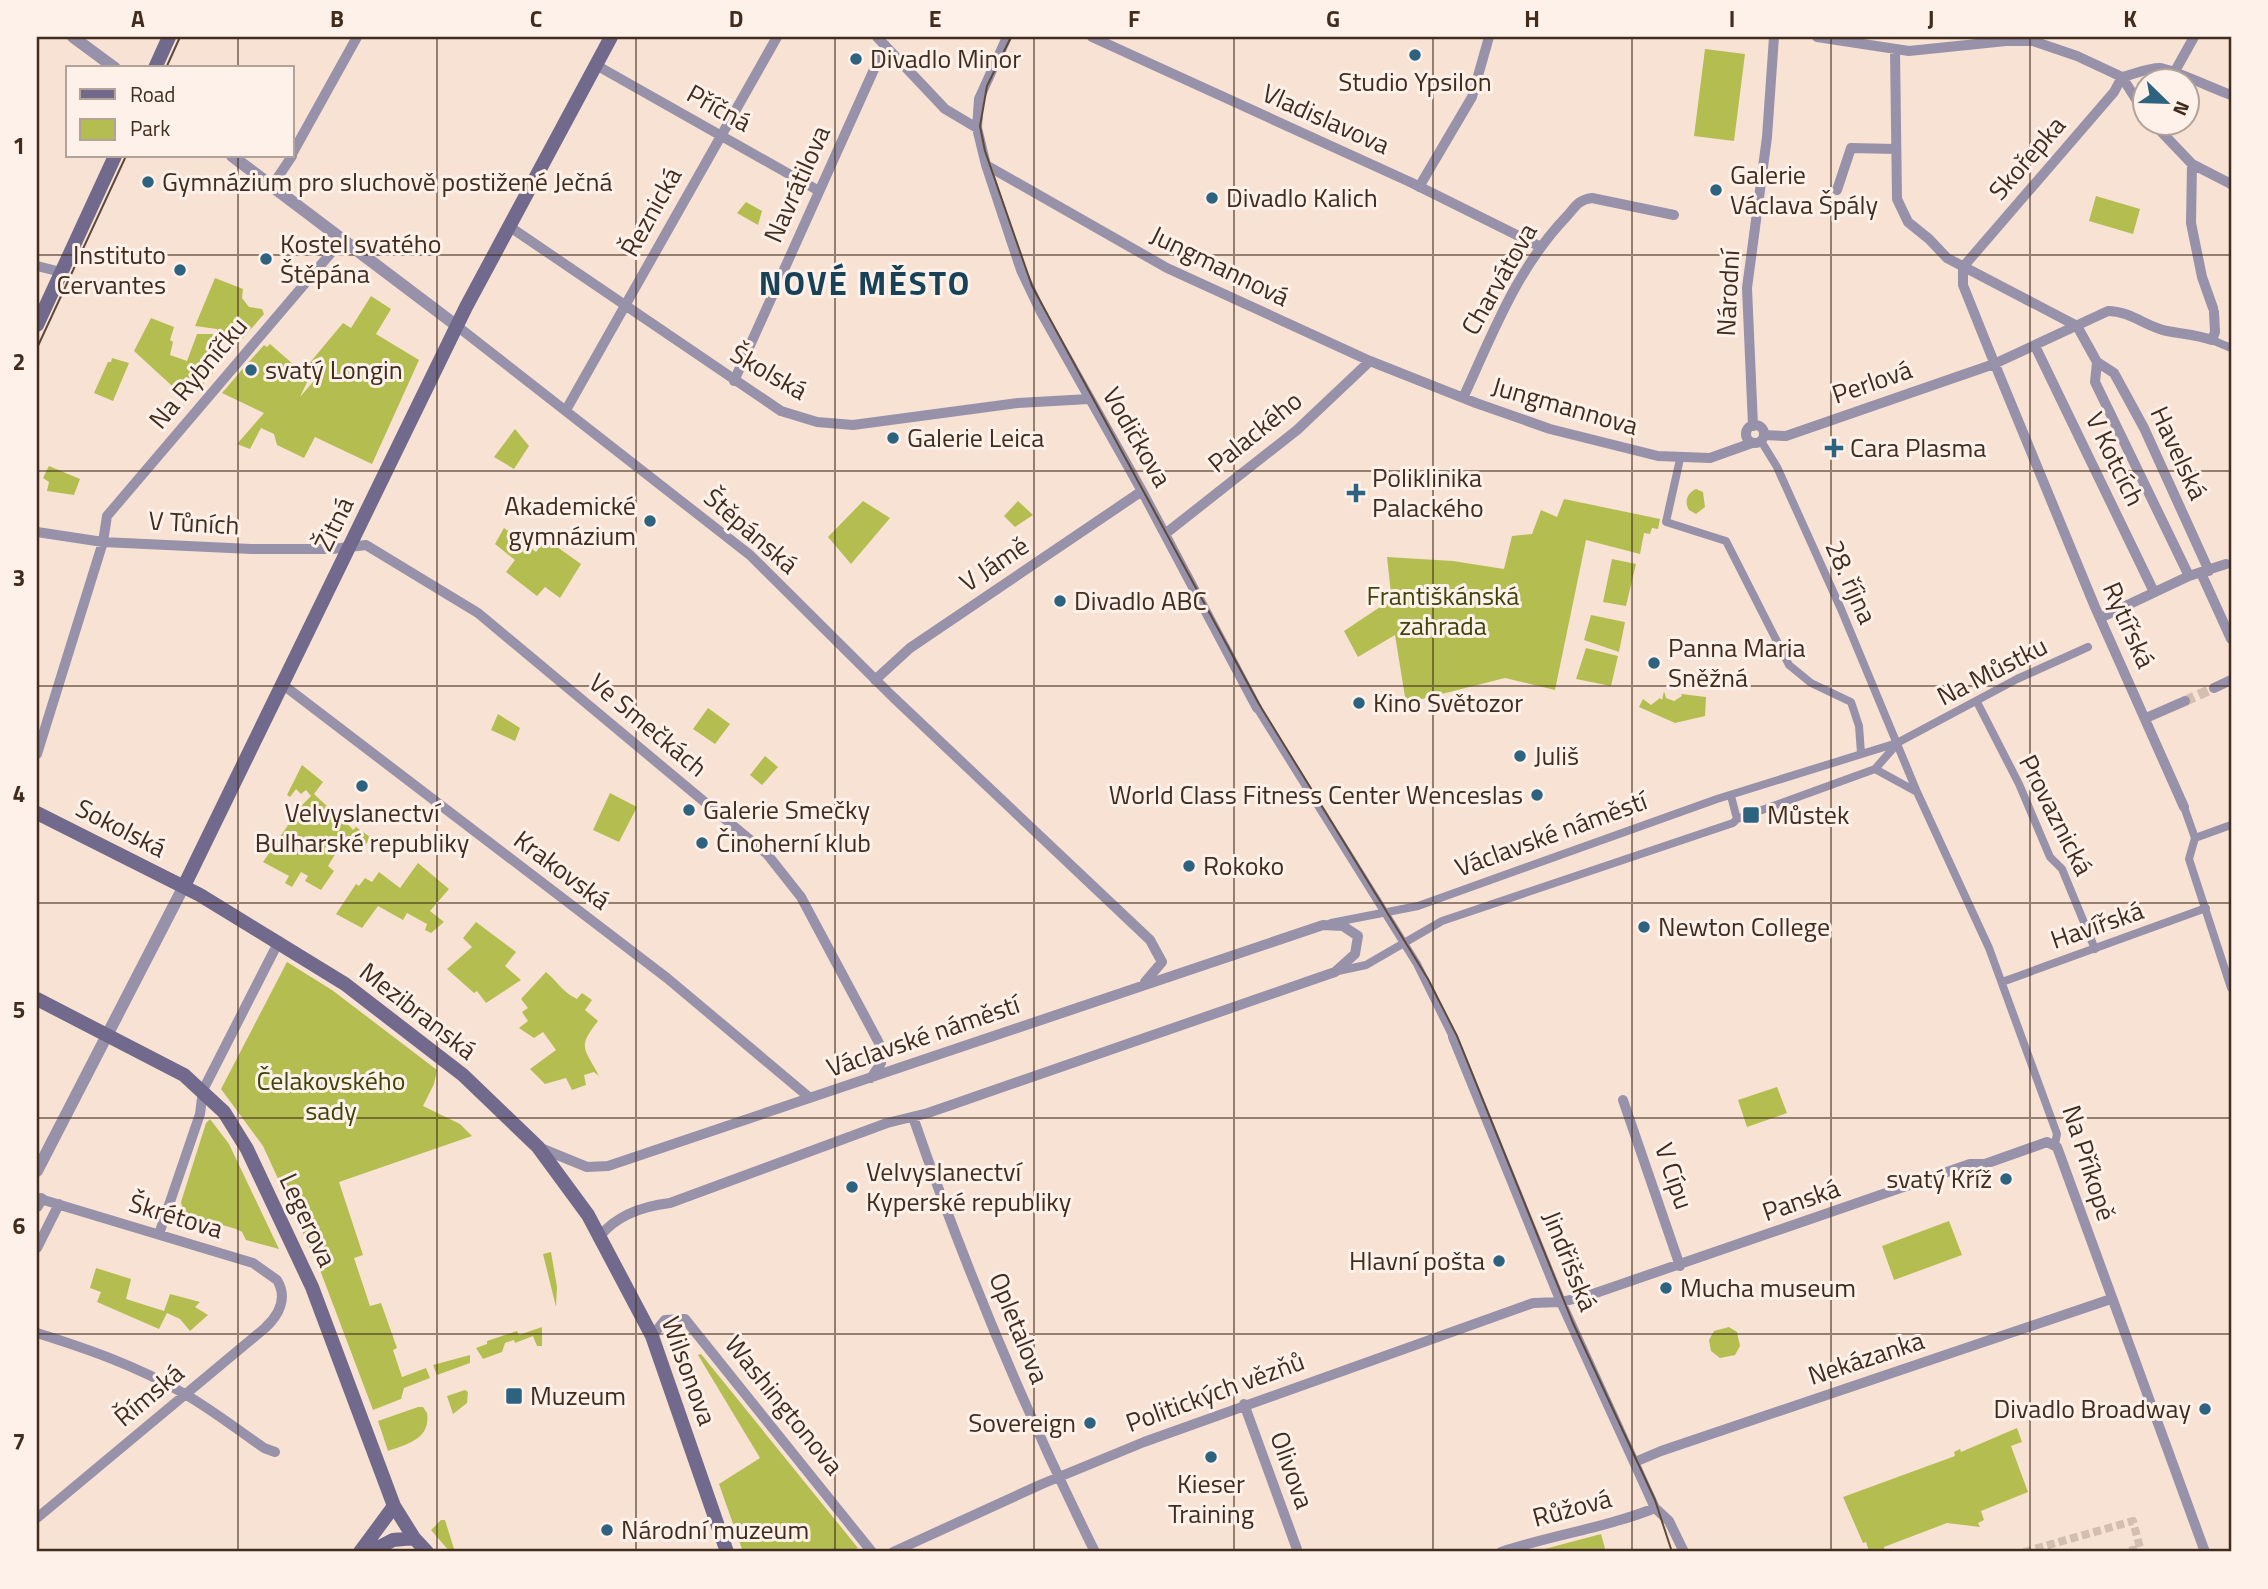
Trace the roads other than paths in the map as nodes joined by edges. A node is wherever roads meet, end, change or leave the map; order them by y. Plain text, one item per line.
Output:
1 (73, 37) edge
2 (169, 37) edge
3 (357, 37) edge
4 (611, 37) edge
5 (777, 37) edge
6 (1007, 37) edge
7 (1093, 37) edge
8 (1489, 37) edge
9 (1774, 37) edge
10 (1817, 37) edge
11 (2194, 37) edge
12 (2034, 39) edge
13 (881, 41) edge
14 (1895, 50) junction
15 (596, 65) junction
16 (112, 66) edge
17 (156, 66) edge
18 (2178, 66) edge
19 (2132, 75) edge
20 (2122, 77) junction
21 (2202, 85) edge
22 (2132, 93) edge
23 (2231, 95) edge
24 (977, 128) junction
25 (720, 135) junction
26 (2166, 136) edge
27 (1896, 149) junction
28 (294, 151) edge
29 (114, 158) edge
30 (235, 158) edge
31 (290, 158) edge
32 (2192, 163) junction
33 (986, 165) junction
34 (2231, 184) edge
35 (272, 186) junction
36 (1419, 187) junction
37 (1837, 190) dead end
38 (819, 191) junction
39 (1674, 215) dead end
40 (510, 227) junction
41 (342, 240) junction
42 (1539, 246) junction
43 (37, 267) edge
44 (1963, 267) junction
45 (61, 272) junction
46 (625, 305) junction
47 (37, 325) edge
48 (457, 326) junction
49 (2077, 326) junction
50 (2212, 340) junction
51 (2035, 346) junction
52 (2231, 348) edge
53 (1370, 361) junction
54 (2097, 362) junction
55 (1994, 364) junction
56 (734, 381) junction
57 (1462, 398) junction
58 (1089, 399) junction
59 (566, 410) junction
60 (1759, 440) junction
61 (1680, 459) junction
62 (1142, 491) junction
63 (37, 532) edge
64 (1165, 534) junction
65 (103, 542) junction
66 (349, 548) junction
67 (2229, 563) edge
68 (2205, 572) junction
69 (2189, 576) junction
70 (2154, 592) junction
71 (2100, 618) junction
72 (2231, 639) edge
73 (2088, 648) dead end
74 (875, 680) junction
75 (2231, 680) edge
76 (282, 684) junction
77 (2214, 688) tunnel mouth
78 (2185, 701) tunnel mouth
79 (1977, 702) junction
80 (1257, 708) joint
81 (2146, 718) junction
82 (1916, 734) joint
83 (1897, 743) junction
84 (1861, 753) junction
85 (37, 754) edge
86 (1875, 769) junction
87 (1917, 792) junction
88 (1731, 796) junction
89 (2183, 807) joint
90 (37, 813) edge
91 (1737, 819) junction
92 (2231, 825) edge
93 (2195, 838) junction
94 (184, 886) junction
95 (2206, 908) junction
96 (1385, 912) junction
97 (1323, 925) junction
98 (279, 941) junction
99 (1404, 943) junction
100 (2095, 949) junction
101 (1335, 972) junction
102 (2002, 982) junction
103 (2231, 988) edge
104 (1130, 989) junction
105 (37, 999) edge
106 (106, 1034) junction
107 (1453, 1037) joint
108 (871, 1078) junction
109 (203, 1090) junction
110 (810, 1098) junction
111 (1623, 1100) dead end
112 (913, 1116) junction
113 (2054, 1144) junction
114 (538, 1146) junction
115 (37, 1171) edge
116 (38, 1201) edge
117 (60, 1204) junction
118 (588, 1214) joint
119 (159, 1234) junction
120 (600, 1236) junction
121 (37, 1248) edge
122 (1680, 1266) junction
123 (2112, 1299) junction
124 (282, 1301) joint
125 (1561, 1302) junction
126 (37, 1333) edge
127 (652, 1336) junction
128 (186, 1394) junction
129 (1244, 1404) junction
130 (275, 1452) dead end
131 (1635, 1462) junction
132 (1058, 1477) junction
133 (394, 1506) junction
134 (1655, 1508) junction
135 (37, 1518) edge
136 (414, 1538) junction
137 (360, 1552) edge
138 (370, 1552) edge
139 (427, 1552) edge
140 (727, 1552) edge
141 (872, 1552) edge
142 (893, 1552) edge
143 (1095, 1552) edge
144 (1298, 1552) edge
145 (1501, 1552) edge
146 (1684, 1552) edge
147 (2205, 1552) edge

1 - 16 street
2 - 17 main road
3 - 28 street
4 - 15 main road, Žitná
5 - 25 street, Řeznická
6 - 24 street
7 - 36 street, Vladislavova
8 - 36 street
9 - 60 street, Národní
10 - 14 street
11 - 18 street
12 - 14 street
12 - 20 street
13 - 24 street
13 - 38 street, Navrátilova
14 - 27 street
15 - 25 street, Příčná
15 - 40 main road, Žitná
19 - 20 street
20 - 22 street
20 - 44 street, Skořepka
21 - 23 street
24 - 33 street, Vodičkova
25 - 38 street, Příčná
25 - 46 street, Řeznická
26 - 32 street
27 - 37 street
27 - 44 street
29 - 45 main road
30 - 35 street, Štěpánská
31 - 35 street
32 - 34 street
32 - 50 street
33 - 53 street, Jungmannová
33 - 58 street, Vodičkova
35 - 41 street, Štěpánská
36 - 42 street, Vladislavova
38 - 56 street, Navrátilova
39 - 42 street, Charvátova
40 - 46 street, Školská
40 - 48 main road, Žitná
41 - 48 street, Štěpánská
41 - 65 street, Na Rybníčku
42 - 57 street, Charvátova
43 - 45 street
44 - 49 street
44 - 55 street, Rytířská
45 - 47 main road
46 - 56 street, Školská
46 - 59 street, Řeznická
48 - 59 street, Štěpánská
48 - 66 main road, Žitná
49 - 50 street, Perlová
49 - 51 street, Perlová
49 - 54 street, Havelská
50 - 52 street
51 - 55 street, Perlová
51 - 70 street, V Kotcích
53 - 57 street, Jungmannova
53 - 64 street, Palackého
54 - 68 street, Havelská
54 - 69 street, Havelská
55 - 60 street, Perlová
55 - 71 street, Rytířská
56 - 58 street, Školská
57 - 61 street, Jungmannova
58 - 62 street, Vodičkova
59 - 74 street, Štěpánská
60 - 61 street, Jungmannova
60 - 83 street, 28. října
61 - 84 street
62 - 64 street, Vodičkova
62 - 74 street, V Jámě
63 - 65 street, V Tůních
64 - 80 street, Vodičkova
65 - 66 street, V Tůních
65 - 85 street, Na Rybníčku
66 - 76 main road, Žitná
66 - 108 street, Ve Smečkách
67 - 68 street
68 - 69 street
68 - 72 street, Havelská
69 - 70 street
70 - 71 street
71 - 81 street, Rytířská
73 - 79 street, Na Můstku
74 - 104 street, Štěpánská
75 - 77 street
76 - 94 main road, Žitná
76 - 110 street, Krakovská
78 - 81 street
79 - 82 street, Na Můstku
79 - 100 street, Provaznická
80 - 96 street, Vodičkova
81 - 89 street, Rytířská
82 - 83 street, Václavské náměstí
83 - 84 street, Václavské náměstí
83 - 86 street, Václavské náměstí
83 - 87 street
84 - 88 street, Václavské náměstí
86 - 87 street
86 - 91 street, Václavské náměstí
87 - 102 street, Na Příkopě
88 - 91 street
88 - 96 street, Václavské náměstí
89 - 93 street, Rytířská
90 - 94 main road, Sokolská
91 - 99 street, Václavské náměstí
92 - 93 street
93 - 95 street, Rytířská
94 - 98 main road, Mezibranská
94 - 106 street, Žitná
95 - 100 street, Havířská
95 - 103 street, Rytířská
96 - 97 street, Václavské náměstí
96 - 99 street
97 - 101 street
97 - 104 street, Václavské náměstí
98 - 109 street
98 - 114 main road, Mezibranská
99 - 101 street, Václavské náměstí
99 - 107 street, Jindřišská
100 - 102 street, Havířská
101 - 112 street, Václavské náměstí
102 - 113 street, Na Příkopě
104 - 108 street, Václavské náměstí
105 - 106 main road, Legerova
106 - 109 main road, Legerova
106 - 115 street, Žitná
107 - 125 street, Jindřišská
108 - 110 street, Václavské náměstí
109 - 119 street
109 - 133 main road, Legerova
110 - 114 street, Václavské náměstí
111 - 122 street, V Cípu
112 - 120 street, Václavské náměstí
112 - 132 street, Opletalova
113 - 122 street, Panská
113 - 123 street, Na Příkopě
114 - 118 main road, Mezibranská
116 - 117 street, Škrétova
117 - 119 street, Škrétova
117 - 121 street
118 - 120 main road, Wilsonova
119 - 124 street, Škrétova
120 - 127 main road, Wilsonova
122 - 125 street, Panská
123 - 131 street, Nekázanka
123 - 147 street, Na Příkopě
124 - 128 street, Římská
125 - 129 street, Politických vězňů
125 - 131 street, Jindřišská
126 - 128 street
127 - 140 main road, Wilsonova
127 - 141 street, Washingtonova
128 - 130 street
128 - 135 street, Římská
129 - 132 street, Politických vězňů
129 - 144 street, Olivova
131 - 134 street, Jindřišská
132 - 142 street, Politických vězňů
132 - 143 street, Opletalova
133 - 136 main road, Legerova
133 - 137 main road
134 - 145 street, Růžová
134 - 146 street, Jindřišská
136 - 138 main road
136 - 139 main road, Legerova

